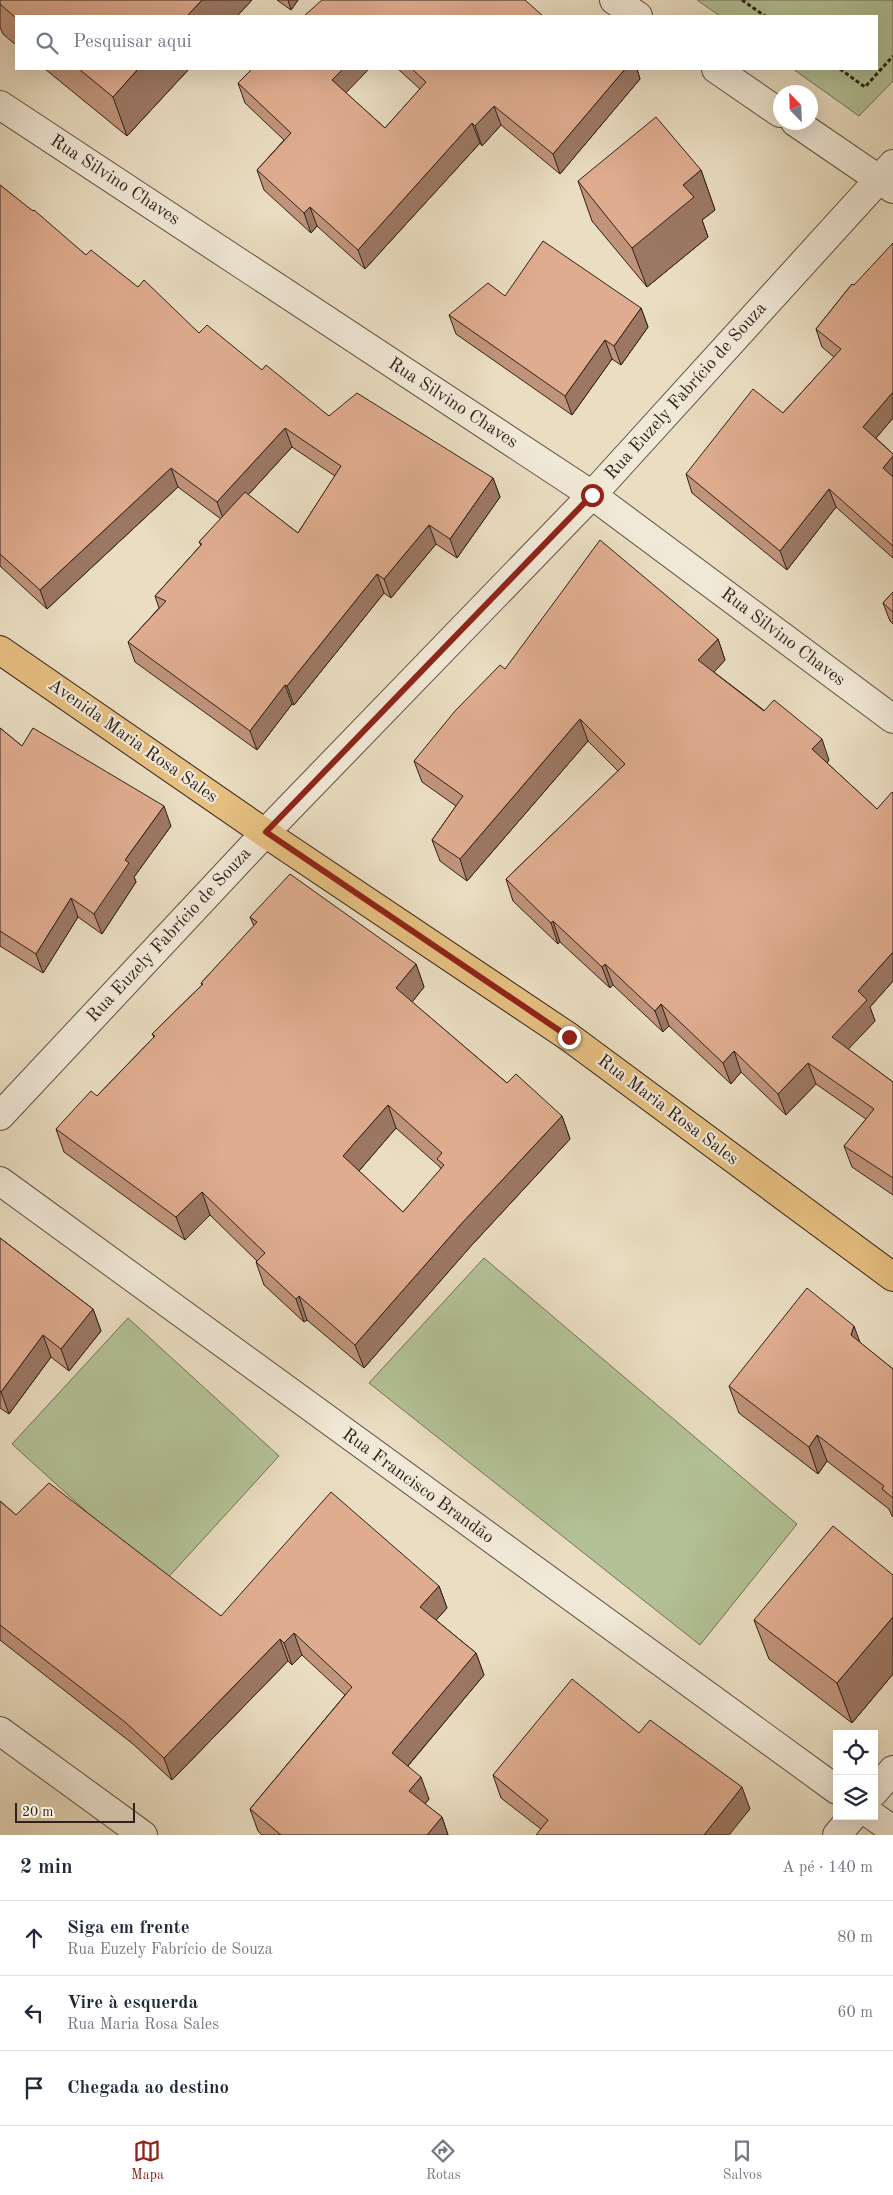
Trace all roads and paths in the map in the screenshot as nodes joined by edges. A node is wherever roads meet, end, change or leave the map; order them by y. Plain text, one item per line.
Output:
1 (614, 0) edge
2 (742, 0) edge
3 (636, 15) edge
4 (764, 15) edge
5 (893, 56) edge
6 (717, 70) edge
7 (841, 70) edge
8 (0, 105) edge
9 (773, 108) edge
10 (809, 130) edge
11 (888, 177) edge
12 (592, 495) junction
13 (0, 650) edge
14 (893, 719) edge
15 (266, 832) junction
16 (0, 1116) edge
17 (0, 1181) edge
18 (893, 1277) edge
19 (0, 1732) edge
20 (893, 1770) edge
21 (833, 1787) edge
22 (878, 1787) edge
23 (850, 1820) edge
24 (878, 1820) edge
25 (893, 1830) edge
26 (143, 1835) edge
27 (837, 1835) edge

1 - 3 street
2 - 4 path
5 - 7 path
6 - 9 street
8 - 12 street, Rua Silvino Chaves
10 - 11 street
11 - 12 street, Rua Euzely Fabrício de Souza
12 - 14 street, Rua Silvino Chaves
12 - 15 street, Rua Euzely Fabrício de Souza
13 - 15 main road, Avenida Maria Rosa Sales
15 - 16 street, Rua Euzely Fabrício de Souza
15 - 18 main road, Rua Maria Rosa Sales
17 - 21 street, Rua Francisco Brandão
19 - 26 street
20 - 22 street
23 - 27 street
24 - 25 street

